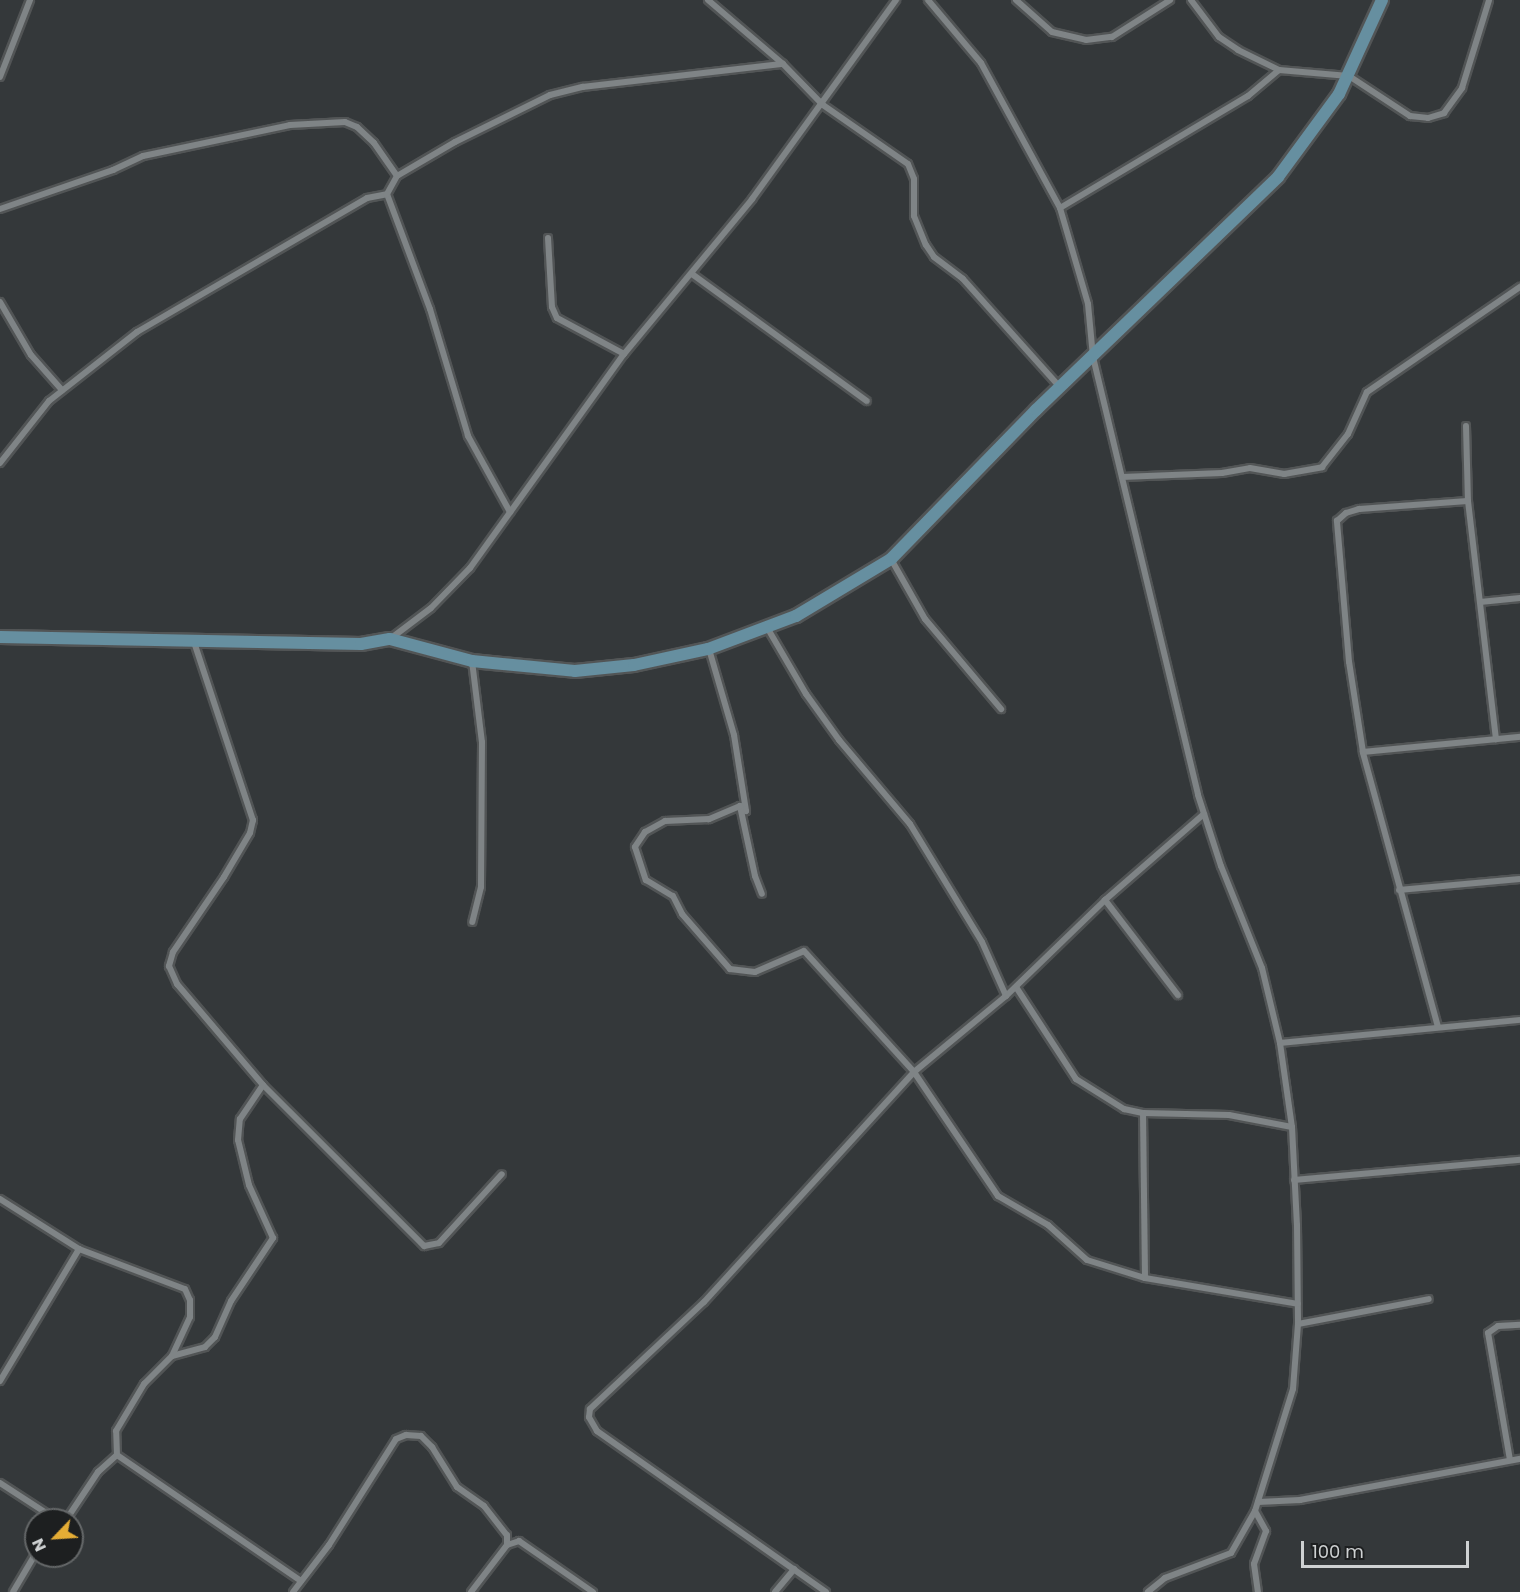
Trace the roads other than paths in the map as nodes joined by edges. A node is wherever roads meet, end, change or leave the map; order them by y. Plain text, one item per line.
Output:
1 (30, 0) edge
2 (708, 0) edge
3 (896, 0) edge
4 (928, 0) edge
5 (1016, 0) edge
6 (1170, 0) edge
7 (1191, 0) edge
8 (1382, 0) edge
9 (1489, 0) edge
10 (783, 64) junction
11 (1279, 70) junction
12 (1349, 76) junction
13 (0, 77) edge
14 (823, 105) junction
15 (396, 177) junction
16 (387, 194) junction
17 (0, 208) edge
18 (1060, 208) junction
19 (548, 238) dead end
20 (692, 274) junction
21 (1520, 287) edge
22 (0, 303) edge
23 (624, 354) junction
24 (1093, 357) junction
25 (1060, 387) junction
26 (62, 390) junction
27 (867, 401) dead end
28 (1466, 426) dead end
29 (0, 463) edge
30 (1122, 477) junction
31 (1468, 501) junction
32 (510, 512) junction
33 (891, 559) junction
34 (1520, 598) edge
35 (1480, 602) junction
36 (768, 629) junction
37 (0, 637) edge
38 (390, 639) junction
39 (194, 642) junction
40 (708, 649) junction
41 (472, 661) junction
42 (1001, 709) dead end
43 (1520, 736) edge
44 (1496, 739) junction
45 (1363, 752) junction
46 (740, 806) junction
47 (1204, 814) junction
48 (1520, 879) edge
49 (1399, 890) junction
50 (762, 894) dead end
51 (1105, 900) junction
52 (472, 922) dead end
53 (1016, 987) junction
54 (1178, 995) dead end
55 (1006, 996) junction
56 (1520, 1020) edge
57 (1438, 1027) junction
58 (1280, 1043) junction
59 (914, 1072) junction
60 (263, 1085) junction
61 (1143, 1113) junction
62 (1292, 1126) junction
63 (1520, 1161) edge
64 (502, 1174) dead end
65 (1294, 1180) junction
66 (0, 1199) edge
67 (79, 1249) junction
68 (1145, 1278) junction
69 (1429, 1299) dead end
70 (1298, 1304) junction
71 (1299, 1324) junction
72 (1520, 1324) edge
73 (172, 1356) junction
74 (1, 1378) edge
75 (117, 1455) junction
76 (1520, 1459) edge
77 (1510, 1460) junction
78 (0, 1483) edge
79 (1258, 1502) junction
80 (38, 1508) edge
81 (74, 1508) edge
82 (1255, 1511) junction
83 (507, 1545) junction
84 (27, 1568) edge
85 (794, 1569) junction
86 (301, 1581) junction
87 (13, 1592) edge
88 (293, 1592) edge
89 (471, 1592) edge
90 (592, 1592) edge
91 (775, 1592) edge
92 (826, 1592) edge
93 (1148, 1592) edge
94 (1258, 1592) edge

1 - 13 street
2 - 10 street
3 - 14 street
4 - 18 street
5 - 6 street
7 - 11 street
8 - 12 street
9 - 12 street
10 - 14 street
10 - 15 street
11 - 12 street
11 - 18 street
12 - 24 street
14 - 20 street
14 - 25 street
15 - 16 street
15 - 17 street
16 - 26 street
16 - 32 street
18 - 24 street
19 - 23 street
20 - 23 street
20 - 27 street
21 - 30 street
22 - 26 street
23 - 32 street
24 - 25 street
24 - 30 street
25 - 33 street
26 - 29 street
28 - 31 street
30 - 47 street
31 - 35 street
31 - 45 street
32 - 38 street
33 - 36 street
33 - 42 street
34 - 35 street
35 - 44 street
36 - 40 street
36 - 55 street
37 - 39 street
38 - 39 street
38 - 41 street
39 - 60 street
40 - 41 street
40 - 46 street
41 - 52 street
43 - 44 street
44 - 45 street
45 - 49 street
46 - 50 street
46 - 59 street
47 - 51 street
47 - 58 street
48 - 49 street
49 - 57 street
51 - 53 street
51 - 54 street
53 - 55 street
53 - 61 street
55 - 59 street
56 - 57 street
57 - 58 street
58 - 62 street
59 - 68 street
59 - 85 street
60 - 64 street
60 - 73 street
61 - 62 street
61 - 68 street
62 - 65 street
63 - 65 street
65 - 70 street
66 - 67 street
67 - 73 street
67 - 74 street
68 - 70 street
69 - 71 street
70 - 71 street
71 - 79 street
72 - 77 street
73 - 75 street
75 - 81 street
75 - 86 street
76 - 77 street
77 - 79 street
78 - 80 street
79 - 82 street
82 - 93 street
82 - 94 street
83 - 86 street
83 - 89 street
83 - 90 street
84 - 87 street
85 - 91 street
85 - 92 street
86 - 88 street

